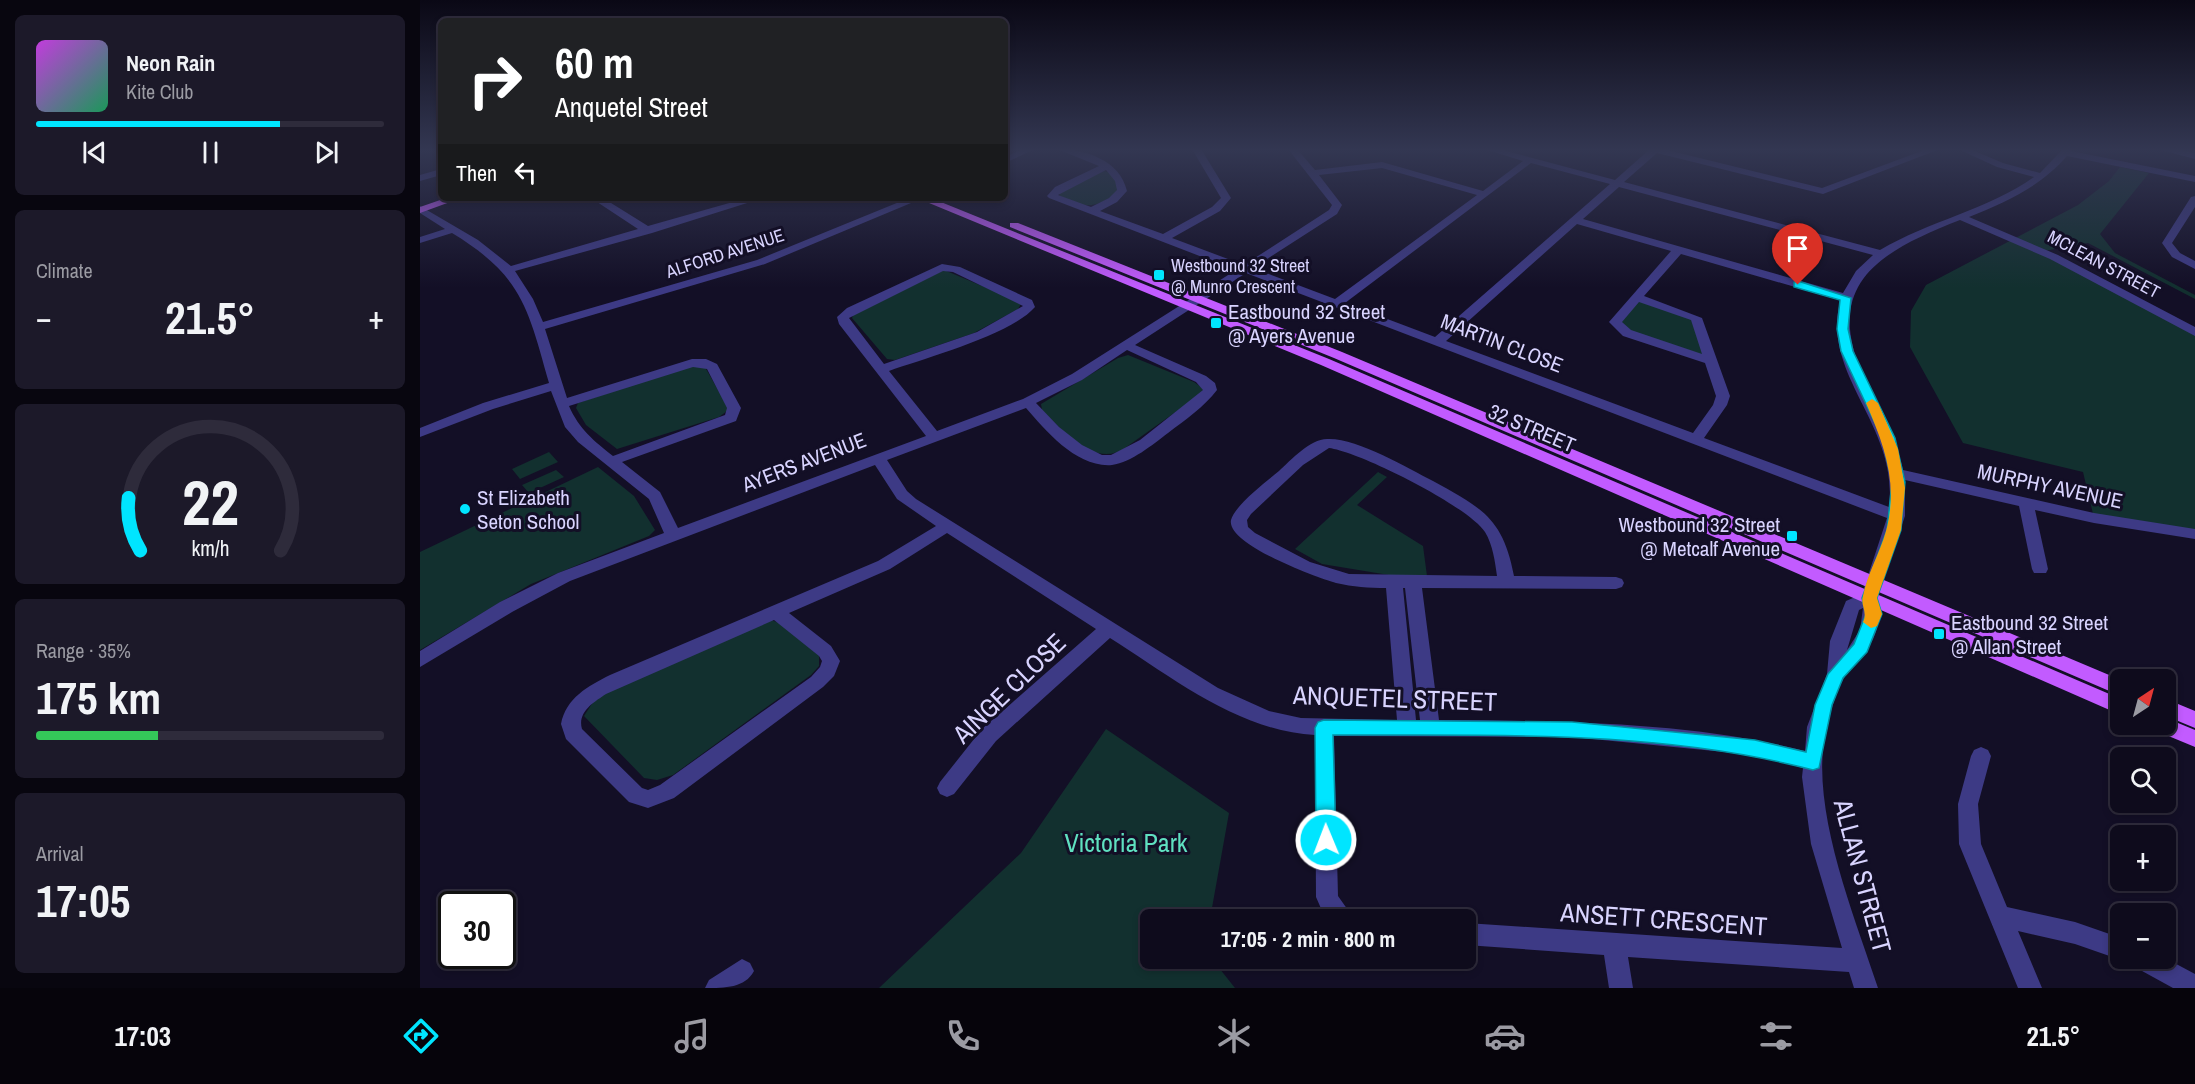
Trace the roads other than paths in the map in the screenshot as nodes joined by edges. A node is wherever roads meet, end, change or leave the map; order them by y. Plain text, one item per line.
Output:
1 (1053, 195) edge
2 (1119, 195) edge
3 (1225, 195) edge
4 (1330, 195) edge
5 (1483, 195) edge
6 (1604, 195) edge
7 (1659, 195) edge
8 (2008, 195) edge
9 (438, 198) edge
10 (2195, 199) edge
11 (446, 201) edge
12 (601, 201) edge
13 (748, 201) edge
14 (913, 201) edge
15 (927, 201) edge
16 (955, 201) edge
17 (420, 204) edge
18 (420, 209) edge
19 (1091, 211) junction
20 (1961, 217) junction
21 (1575, 220) junction
22 (452, 230) junction
23 (648, 231) junction
24 (1164, 238) junction
25 (420, 240) edge
26 (1678, 250) junction
27 (1882, 254) junction
28 (2195, 266) edge
29 (1246, 269) junction
30 (508, 270) junction
31 (1636, 297) junction
32 (1846, 298) junction
33 (1200, 299) junction
34 (1337, 303) junction
35 (1188, 306) junction
36 (537, 328) junction
37 (2195, 332) edge
38 (1438, 341) junction
39 (1127, 346) junction
40 (1712, 361) junction
41 (882, 369) junction
42 (556, 386) junction
43 (1028, 402) junction
44 (563, 404) junction
45 (420, 433) edge
46 (934, 437) junction
47 (1696, 439) junction
48 (878, 458) junction
49 (612, 461) junction
50 (1898, 474) junction
51 (2026, 503) junction
52 (1897, 516) junction
53 (947, 526) junction
54 (2195, 534) edge
55 (673, 535) junction
56 (2040, 569) dead end
57 (1394, 582) junction
58 (1413, 582) junction
59 (1507, 583) junction
60 (1616, 583) dead end
61 (1872, 590) junction
62 (776, 612) junction
63 (1109, 628) junction
64 (1399, 648) junction
65 (1421, 648) junction
66 (420, 660) edge
67 (2110, 684) edge
68 (2110, 702) edge
69 (2176, 711) edge
70 (2195, 720) edge
71 (1324, 728) junction
72 (1407, 729) junction
73 (1430, 729) junction
74 (2176, 731) edge
75 (2195, 740) edge
76 (1981, 756) dead end
77 (1813, 762) junction
78 (947, 788) dead end
79 (1333, 909) edge
80 (1999, 916) junction
81 (1476, 935) edge
82 (1614, 943) junction
83 (2110, 945) edge
84 (1858, 962) junction
85 (2161, 969) edge
86 (742, 971) dead end
87 (2195, 987) edge
88 (717, 988) edge
89 (1621, 988) edge
90 (1866, 988) edge
91 (2030, 988) edge

1 - 19 street, MARTIN CLOSE
2 - 19 street
3 - 24 street
4 - 29 street, AYERS AVENUE
5 - 34 street
6 - 21 street
7 - 27 street
8 - 20 street
9 - 17 main road
10 - 28 street
11 - 18 main road
12 - 23 street
13 - 23 street
14 - 36 street, ALFORD AVENUE
15 - 35 main road, 32 STREET
16 - 33 main road, 32 STREET
18 - 22 street
19 - 24 street, MARTIN CLOSE
20 - 27 street
20 - 37 street, MCLEAN STREET
21 - 26 street
21 - 38 street
22 - 25 street
22 - 30 street
23 - 30 street
24 - 29 street, MARTIN CLOSE
26 - 31 street
26 - 32 street
27 - 32 street
29 - 33 street, AYERS AVENUE
29 - 34 street, MARTIN CLOSE
30 - 36 street
31 - 40 street
31 - 40 street
32 - 50 street, ALLAN STREET
33 - 35 street, AYERS AVENUE
33 - 61 main road, 32 STREET
34 - 38 street, MARTIN CLOSE
35 - 39 street, AYERS AVENUE
35 - 61 main road, 32 STREET
36 - 42 street
38 - 47 street, MARTIN CLOSE
39 - 43 street, AYERS AVENUE
39 - 43 street
40 - 47 street
41 - 41 street
41 - 46 street
42 - 44 street
42 - 45 street
43 - 46 street, AYERS AVENUE
44 - 49 street
44 - 49 street
46 - 48 street, AYERS AVENUE
47 - 52 street, MARTIN CLOSE
48 - 53 street, ANQUETEL STREET
48 - 55 street, AYERS AVENUE
49 - 55 street
50 - 51 street, MURPHY AVENUE
50 - 52 street, ALLAN STREET
51 - 54 street, MURPHY AVENUE
51 - 56 street
52 - 61 street, ALLAN STREET
53 - 62 street
53 - 63 street, ANQUETEL STREET
55 - 66 street, AYERS AVENUE
57 - 58 street
57 - 59 street
57 - 64 street
58 - 59 street
58 - 65 street
59 - 60 street
61 - 67 main road, 32 STREET
61 - 68 main road, 32 STREET
61 - 77 street, ALLAN STREET
62 - 62 street
63 - 71 street, ANQUETEL STREET
63 - 78 street, AINGE CLOSE
64 - 65 street
64 - 72 street
65 - 73 street
69 - 70 main road
71 - 72 street, ANQUETEL STREET
71 - 79 street
72 - 73 street, ANQUETEL STREET
73 - 77 street, ANQUETEL STREET
74 - 75 main road
76 - 80 street
77 - 84 street, ALLAN STREET
80 - 83 street
80 - 91 street
81 - 82 street, ANSETT CRESCENT
82 - 84 street, ANSETT CRESCENT
82 - 89 street
84 - 90 street, ALLAN STREET
85 - 87 street
86 - 88 street

